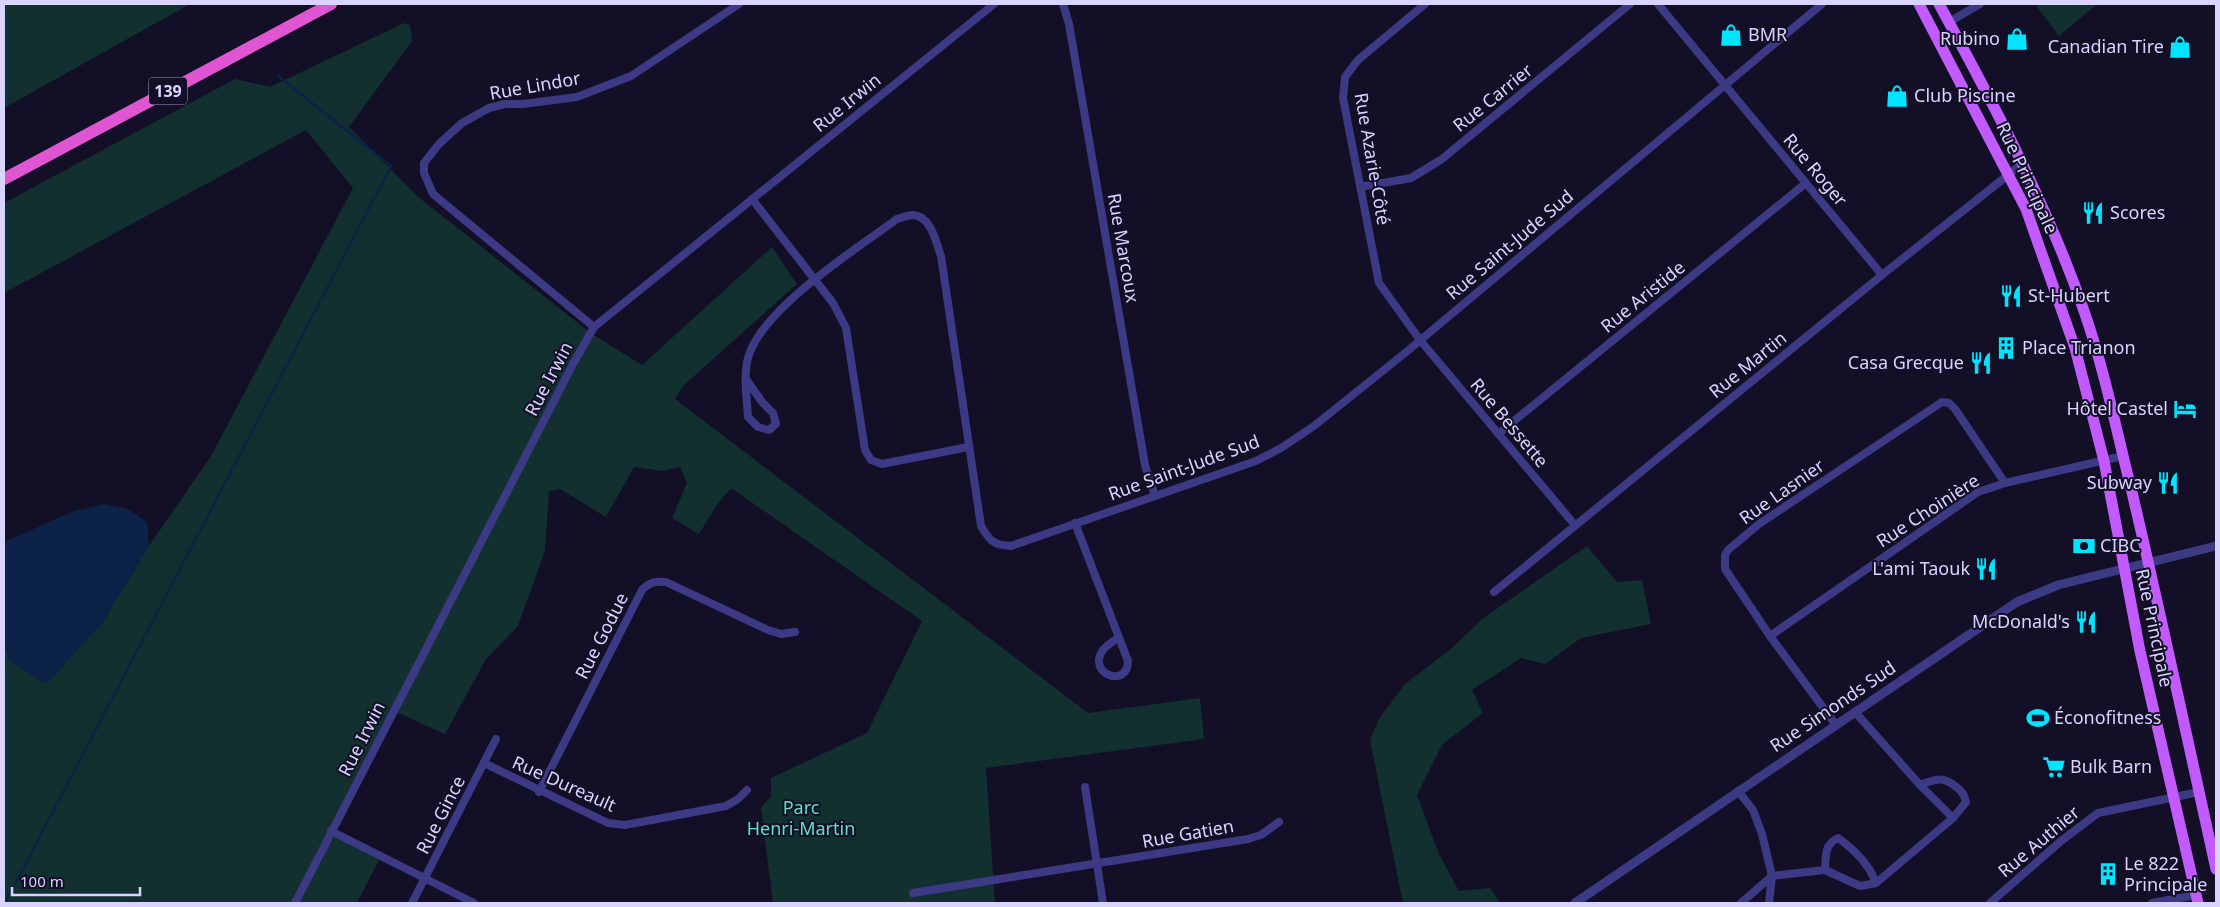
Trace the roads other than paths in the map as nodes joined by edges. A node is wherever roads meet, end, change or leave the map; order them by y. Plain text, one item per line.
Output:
1 (331, 4) edge
2 (739, 4) edge
3 (994, 4) edge
4 (1063, 4) edge
5 (1425, 4) edge
6 (1630, 4) edge
7 (1658, 4) edge
8 (1822, 4) edge
9 (1920, 4) edge
10 (1939, 4) edge
11 (1980, 4) edge
12 (1949, 22) junction
13 (1725, 84) junction
14 (2022, 164) junction
15 (2008, 173) junction
16 (4, 179) edge
17 (1806, 183) junction
18 (1360, 187) junction
19 (752, 200) junction
20 (1882, 275) junction
21 (813, 280) junction
22 (594, 327) junction
23 (1420, 340) junction
24 (746, 379) junction
25 (1498, 434) junction
26 (968, 448) junction
27 (2123, 456) junction
28 (2104, 461) junction
29 (2005, 483) junction
30 (1155, 496) junction
31 (1075, 523) junction
32 (1574, 524) junction
33 (2216, 546) edge
34 (2149, 564) junction
35 (2124, 569) junction
36 (1494, 592) dead end
37 (795, 632) dead end
38 (1770, 636) junction
39 (1119, 637) junction
40 (1855, 712) junction
41 (1836, 725) junction
42 (496, 740) dead end
43 (484, 763) junction
44 (1920, 785) junction
45 (1085, 787) dead end
46 (747, 790) dead end
47 (1738, 791) junction
48 (539, 792) junction
49 (2199, 792) junction
50 (2174, 797) junction
51 (1953, 818) junction
52 (1279, 822) dead end
53 (331, 831) junction
54 (1097, 865) junction
55 (2216, 869) edge
56 (1825, 870) junction
57 (1772, 876) junction
58 (425, 878) junction
59 (1876, 883) junction
60 (913, 893) dead end
61 (2197, 899) edge
62 (295, 903) edge
63 (412, 903) edge
64 (474, 903) edge
65 (1103, 903) edge
66 (1575, 903) edge
67 (1741, 903) edge
68 (1769, 903) edge
69 (1990, 903) edge
70 (2152, 903) edge

1 - 16 highway, 139
2 - 22 street, Rue Lindor
3 - 19 street, Rue Irwin
4 - 30 street, Rue Marcoux
5 - 18 street, Rue Azarie-Côté
6 - 18 street, Rue Carrier
7 - 13 street
8 - 13 street, Rue Saint-Jude Sud
9 - 15 main road, Rue Principale
10 - 12 main road, Rue Principale
11 - 12 street
12 - 14 main road, Rue Principale
13 - 17 street, Rue Roger
13 - 23 street, Rue Saint-Jude Sud
14 - 15 street, Rue Martin
14 - 27 main road, Rue Principale
15 - 20 street, Rue Martin
15 - 28 main road, Rue Principale
17 - 20 street, Rue Roger
17 - 25 street, Rue Aristide
18 - 23 street, Rue Azarie-Côté
19 - 21 street
19 - 22 street, Rue Irwin
20 - 32 street, Rue Martin
21 - 24 street, Rue Saint-Jude Sud
21 - 26 street
21 - 26 street, Rue Saint-Jude Sud
22 - 53 street, Rue Irwin
23 - 25 street, Rue Bessette
23 - 30 street, Rue Saint-Jude Sud
24 - 24 street, Rue Saint-Jude Sud
25 - 32 street, Rue Bessette
26 - 31 street, Rue Saint-Jude Sud
27 - 28 street, Rue Choinière
27 - 34 main road, Rue Principale
28 - 29 street, Rue Choinière
28 - 35 main road, Rue Principale
29 - 38 street, Rue Choinière
29 - 38 street, Rue Lasnier
30 - 31 street, Rue Saint-Jude Sud
31 - 39 street
32 - 36 street, Rue Martin
33 - 34 street, Rue Simonds Sud
34 - 35 street, Rue Simonds Sud
34 - 49 main road, Rue Principale
35 - 40 street, Rue Simonds Sud
35 - 50 main road, Rue Principale
37 - 48 street, Rue Godue
38 - 41 street, Rue Lasnier
39 - 39 street
40 - 41 street, Rue Simonds Sud
40 - 44 street
41 - 47 street, Rue Simonds Sud
42 - 43 street, Rue Gince
43 - 48 street, Rue Dureault
43 - 58 street, Rue Gince
44 - 51 street
44 - 51 street
45 - 54 street
46 - 48 street, Rue Dureault
47 - 57 street
47 - 66 street, Rue Simonds Sud
49 - 50 street, Rue Authier
49 - 55 main road, Rue Principale
50 - 61 main road, Rue Principale
50 - 69 street, Rue Authier
51 - 59 street
52 - 54 street, Rue Gatien
53 - 58 street
53 - 62 street, Rue Irwin
54 - 60 street, Rue Gatien
54 - 65 street
56 - 57 street
56 - 59 street
56 - 59 street
57 - 67 street
57 - 68 street
58 - 63 street, Rue Gince
58 - 64 street
61 - 70 street

